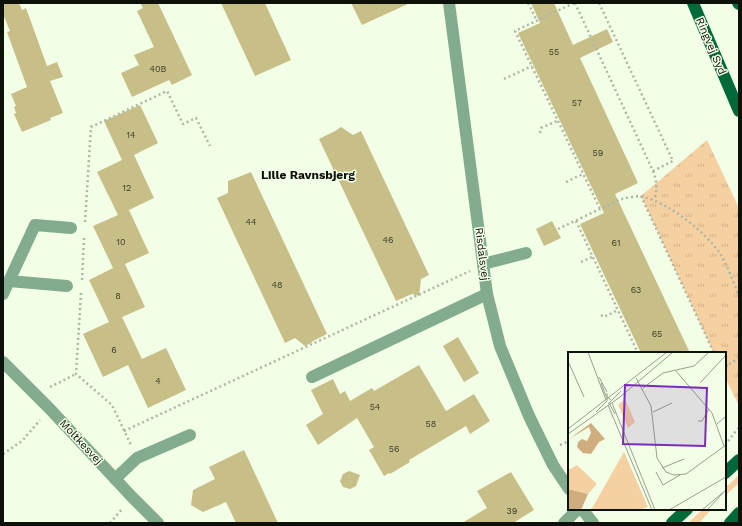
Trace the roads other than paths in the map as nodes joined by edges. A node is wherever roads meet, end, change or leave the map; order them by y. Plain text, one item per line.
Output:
1 (449, 3) edge
2 (693, 3) edge
3 (739, 111) edge
4 (71, 228) dead end
5 (526, 253) dead end
6 (483, 264) junction
7 (9, 281) junction
8 (67, 286) dead end
9 (3, 294) edge
10 (487, 294) junction
11 (3, 362) edge
12 (312, 377) dead end
13 (190, 436) dead end
14 (739, 460) edge
15 (726, 472) edge
16 (115, 479) junction
17 (568, 488) edge
18 (577, 510) edge
19 (583, 510) edge
20 (686, 510) edge
21 (739, 513) edge
22 (158, 523) edge
23 (564, 523) edge
24 (593, 523) edge
25 (672, 523) edge
26 (730, 523) edge

1 - 6 street, Risdalsvej
2 - 3 main road, Ringvej Syd
4 - 7 street
5 - 6 street
6 - 10 street, Risdalsvej
7 - 8 street
7 - 9 street
10 - 12 street
10 - 17 street, Risdalsvej
11 - 16 street, Moltkesvej
13 - 16 street
14 - 15 main road
16 - 22 street, Moltkesvej
18 - 23 street
19 - 24 street
20 - 25 main road
21 - 26 main road

